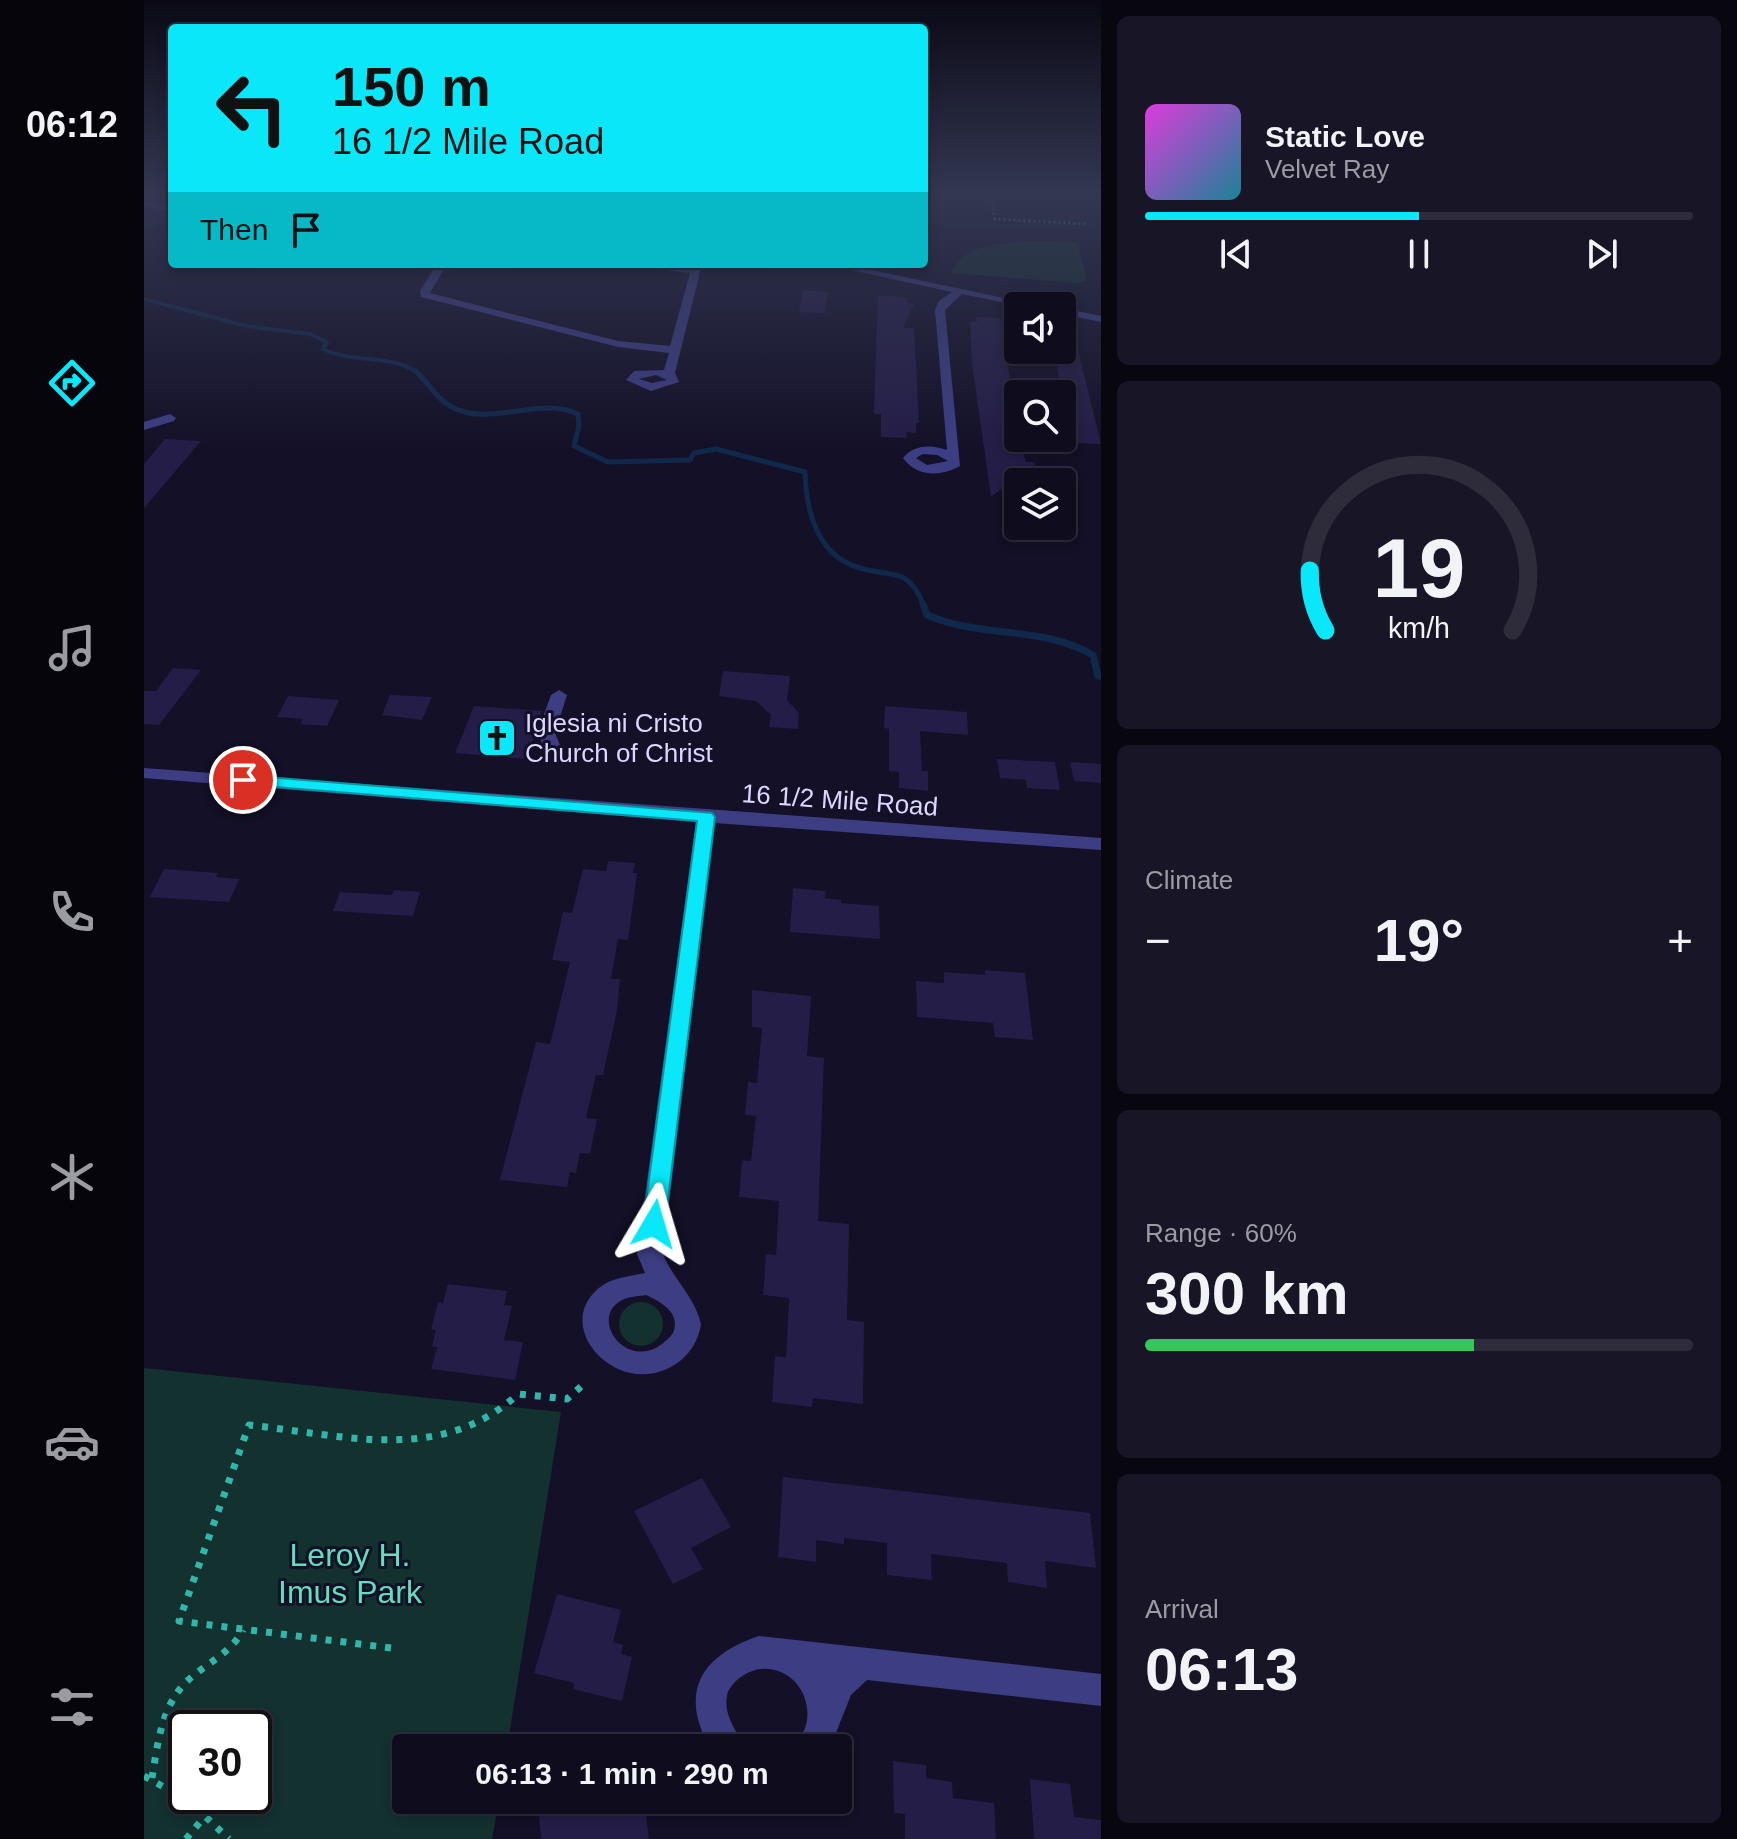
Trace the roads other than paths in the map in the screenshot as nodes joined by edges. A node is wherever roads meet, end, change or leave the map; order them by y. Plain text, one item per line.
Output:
1 (433, 279) edge
2 (693, 279) edge
3 (900, 279) edge
4 (960, 291) junction
5 (1004, 300) edge
6 (1076, 314) edge
7 (1101, 319) edge
8 (674, 350) junction
9 (669, 370) junction
10 (170, 418) dead end
11 (144, 426) edge
12 (953, 451) junction
13 (559, 695) dead end
14 (551, 745) dead end
15 (144, 773) edge
16 (706, 817) junction
17 (1101, 844) edge
18 (650, 1254) junction
19 (618, 1289) junction
20 (672, 1295) junction
21 (789, 1656) junction
22 (863, 1662) junction
23 (1101, 1690) edge
24 (720, 1734) edge
25 (817, 1734) edge
26 (817, 1734) edge

1 - 8 street
2 - 8 street
3 - 4 street
4 - 5 street
4 - 12 street
6 - 7 street
8 - 9 street
9 - 9 street
10 - 11 street
12 - 12 street
13 - 14 street
15 - 16 street, 16 1/2 Mile Road
16 - 17 street, 16 1/2 Mile Road
16 - 18 street
18 - 19 street
18 - 20 street
19 - 20 street
19 - 20 street
21 - 22 street
21 - 24 street
21 - 26 street
22 - 23 street
22 - 25 street

